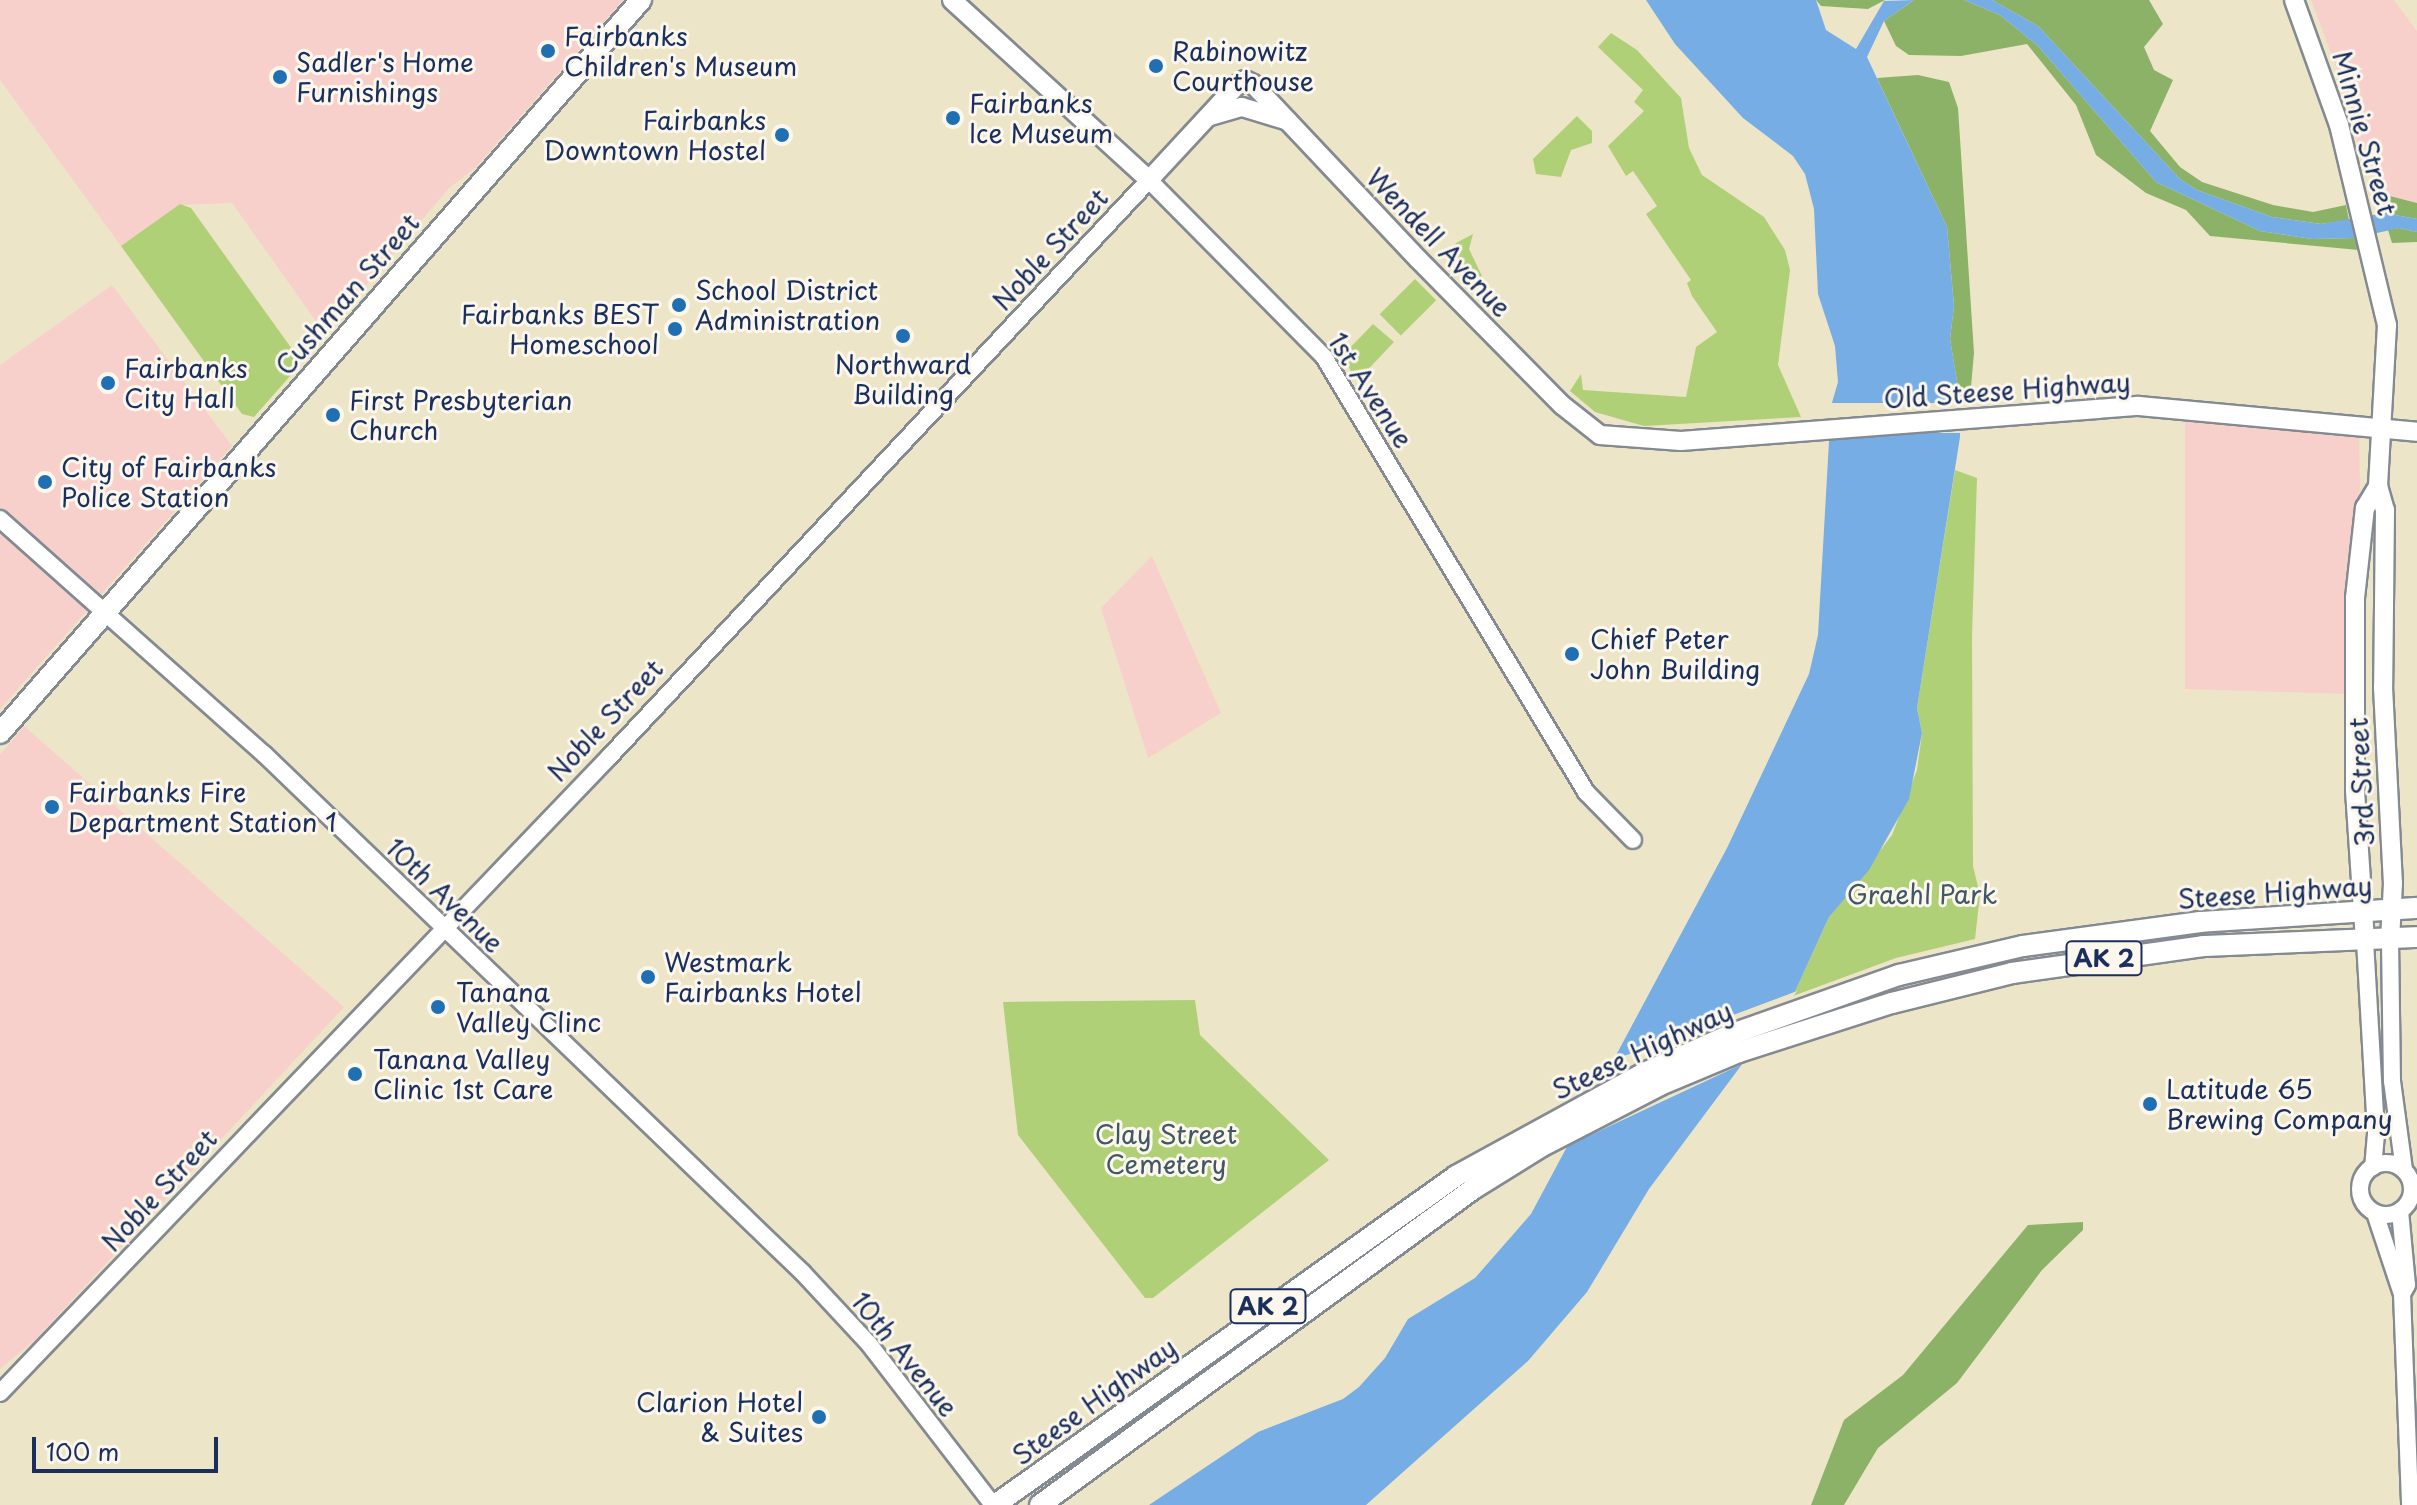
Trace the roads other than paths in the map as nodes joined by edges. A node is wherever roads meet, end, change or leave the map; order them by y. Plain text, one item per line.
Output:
1 (641, 0) edge
2 (952, 0) edge
3 (2294, 0) edge
4 (1245, 80) joint
5 (1210, 116) junction
6 (1288, 121) junction
7 (1149, 180) junction
8 (2385, 426) junction
9 (2417, 432) edge
10 (1600, 435) joint
11 (2378, 486) junction
12 (0, 519) edge
13 (102, 613) junction
14 (0, 733) edge
15 (1633, 840) dead end
16 (2417, 908) edge
17 (2392, 910) junction
18 (2364, 912) junction
19 (443, 926) junction
20 (2417, 937) edge
21 (2390, 940) junction
22 (2365, 941) junction
23 (2373, 1167) junction
24 (2404, 1170) junction
25 (2400, 1211) junction
26 (2375, 1213) junction
27 (2402, 1294) junction
28 (0, 1393) edge
29 (994, 1505) edge
30 (1040, 1505) edge
31 (2410, 1505) edge

1 - 13 main road, Cushman Street
2 - 7 main road, 1st Avenue
3 - 8 main road, Minnie Street
4 - 5 main road, Noble Street
4 - 6 main road, Wendell Avenue
5 - 6 main road
5 - 7 main road, Noble Street
6 - 10 main road, Wendell Avenue
7 - 15 street, 1st Avenue
7 - 19 street, Noble Street
8 - 9 main road, Old Steese Highway
8 - 10 main road, Old Steese Highway
8 - 11 main road, 3rd Street
11 - 17 main road, 3rd Street
11 - 18 main road, 3rd Street
12 - 13 street, 10th Avenue
13 - 14 main road, Cushman Street
13 - 19 street, 10th Avenue
16 - 17 main road, Steese Highway / AK 2
17 - 18 main road, Steese Highway / AK 2
17 - 21 main road, 3rd Street
18 - 22 main road, 3rd Street
18 - 29 main road, Steese Highway / AK 2
19 - 28 street, Noble Street
19 - 29 street, 10th Avenue
20 - 21 main road, Steese Highway / AK 2
21 - 22 main road, Steese Highway / AK 2
21 - 24 street, 3rd Street
22 - 23 street, 3rd Street
22 - 30 main road, Steese Highway / AK 2
23 - 24 street
23 - 26 street
24 - 25 street
25 - 26 street
25 - 27 street
26 - 27 street
27 - 31 street

